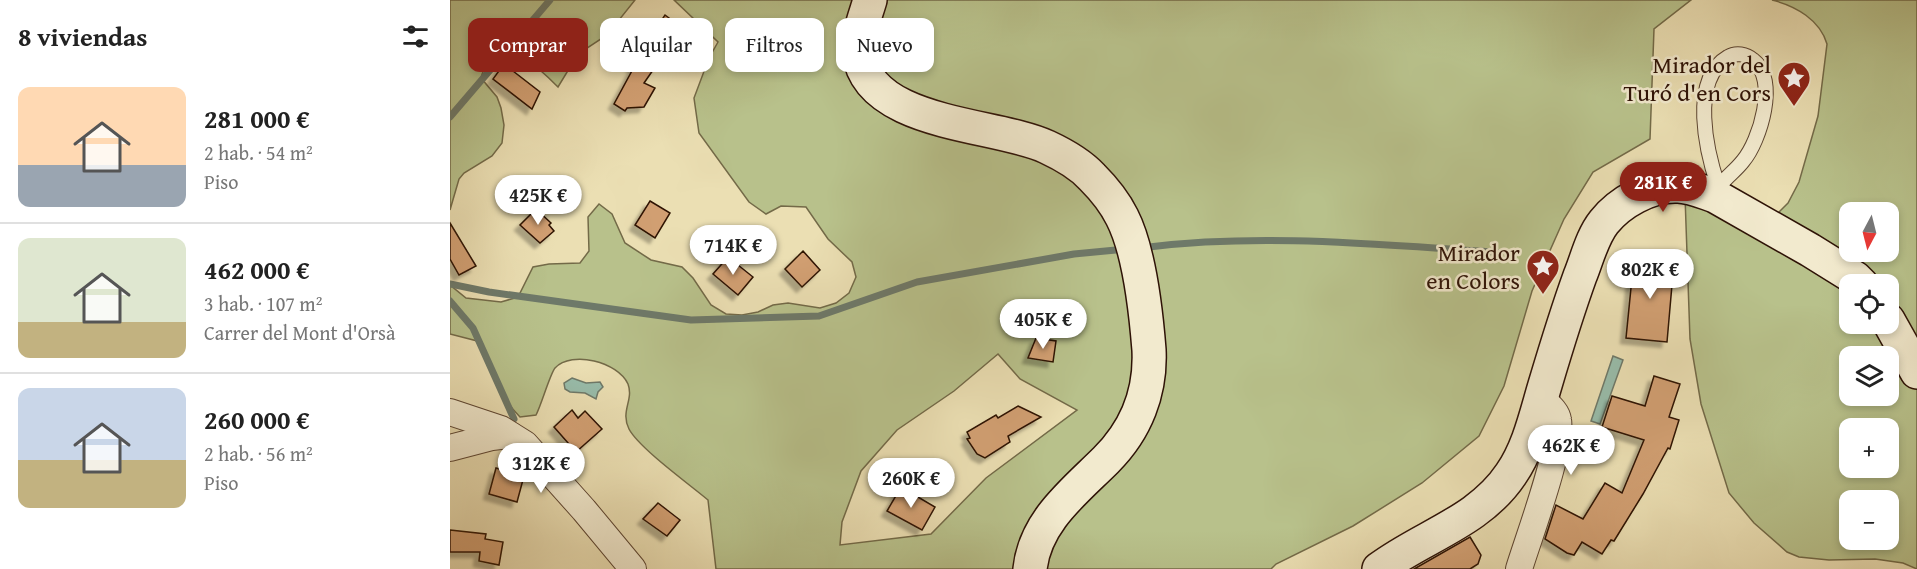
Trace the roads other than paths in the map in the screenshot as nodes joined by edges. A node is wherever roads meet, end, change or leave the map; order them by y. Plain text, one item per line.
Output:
1 (870, 0) edge
2 (1716, 191) junction
3 (1849, 274) edge
4 (1896, 334) edge
5 (1917, 372) edge
6 (1541, 398) junction
7 (450, 412) edge
8 (510, 435) junction
9 (450, 448) edge
10 (633, 569) edge
11 (1030, 569) edge
12 (1379, 569) edge
13 (1519, 569) edge

1 - 11 main road
2 - 2 lane
2 - 3 main road
2 - 6 main road
4 - 5 main road
6 - 12 main road
6 - 13 street
7 - 8 street
8 - 9 street
8 - 10 street

